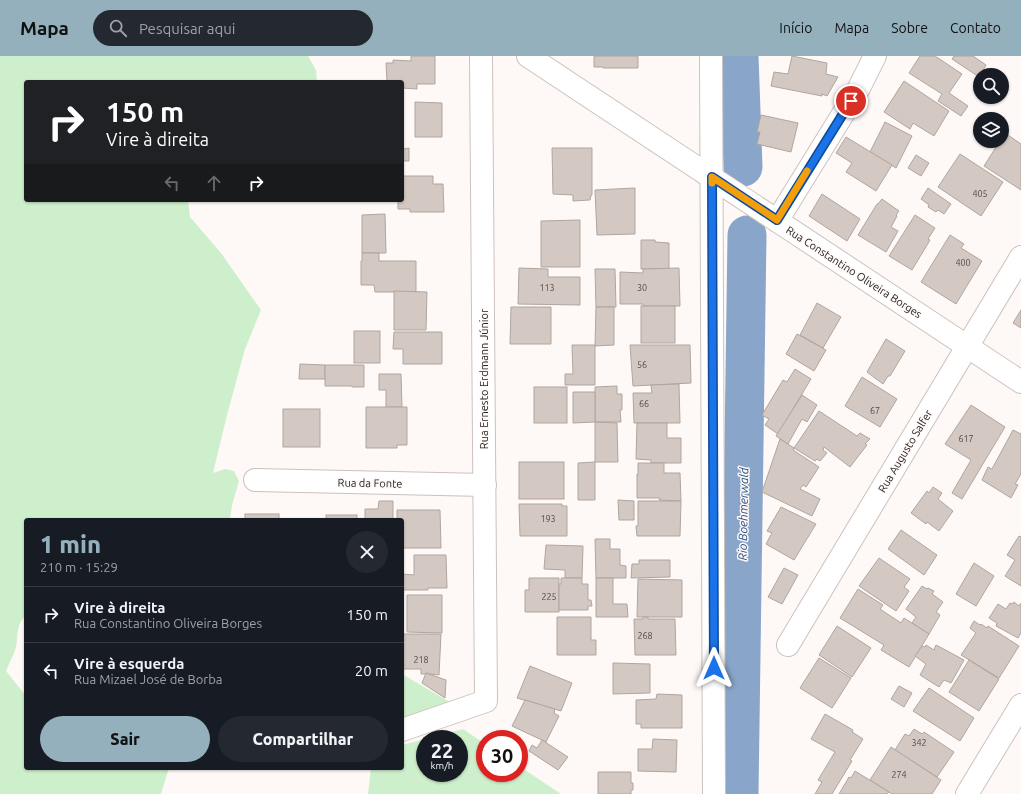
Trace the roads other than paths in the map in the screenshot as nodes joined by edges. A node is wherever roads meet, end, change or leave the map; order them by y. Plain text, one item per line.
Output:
1 (481, 56) edge
2 (528, 56) edge
3 (711, 56) edge
4 (875, 56) edge
5 (712, 177) junction
6 (777, 220) junction
7 (1021, 257) edge
8 (967, 346) junction
9 (1021, 382) edge
10 (255, 480) dead end
11 (485, 486) junction
12 (788, 645) dead end
13 (1021, 705) edge
14 (404, 729) edge
15 (714, 794) edge
16 (967, 794) edge

1 - 11 street, Rua Ernesto Erdmann Júnior
2 - 5 street, Rua Constantino Oliveira Borges
3 - 5 street
4 - 6 street
5 - 6 street, Rua Constantino Oliveira Borges
5 - 15 street
6 - 8 street, Rua Constantino Oliveira Borges
7 - 8 street, Rua Augusto Salfer
8 - 9 street, Rua Constantino Oliveira Borges
8 - 12 street, Rua Augusto Salfer
10 - 11 street, Rua da Fonte
11 - 14 street, Rua Ernesto Erdmann Júnior
13 - 16 street

